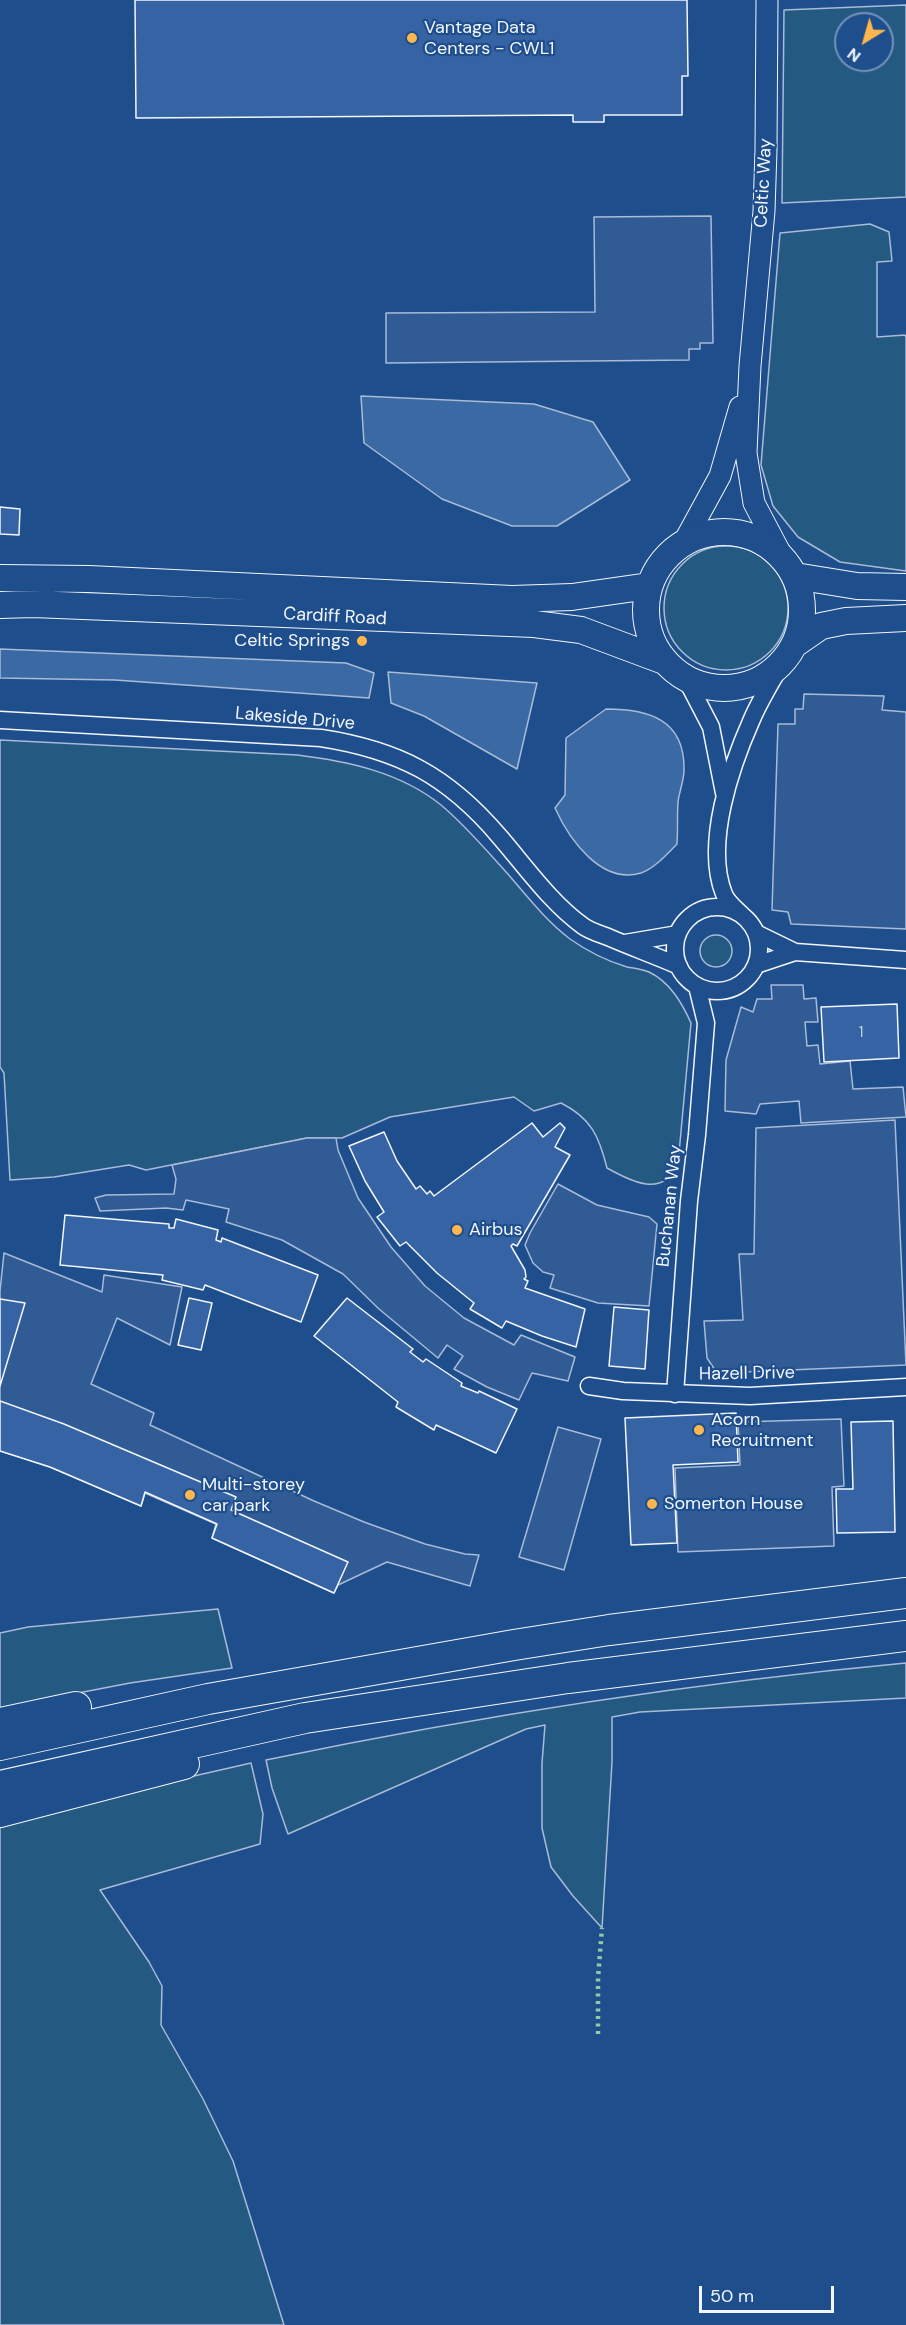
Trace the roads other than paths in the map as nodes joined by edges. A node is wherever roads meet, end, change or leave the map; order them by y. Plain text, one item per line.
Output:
1 (767, 0) edge
2 (750, 366) junction
3 (684, 542) junction
4 (790, 568) junction
5 (0, 578) edge
6 (649, 586) junction
7 (906, 587) edge
8 (0, 605) edge
9 (906, 618) edge
10 (790, 651) junction
11 (664, 660) junction
12 (685, 677) junction
13 (0, 720) edge
14 (724, 794) junction
15 (717, 872) junction
16 (703, 910) junction
17 (742, 915) junction
18 (756, 933) junction
19 (678, 934) junction
20 (621, 943) junction
21 (795, 952) junction
22 (906, 960) edge
23 (756, 965) junction
24 (679, 966) junction
25 (739, 985) junction
26 (697, 986) junction
27 (706, 1023) junction
28 (589, 1386) dead end
29 (906, 1387) edge
30 (675, 1394) junction
31 (906, 1593) edge
32 (906, 1636) edge
33 (513, 1645) junction
34 (434, 1699) junction
35 (0, 1723) edge
36 (0, 1745) edge
37 (0, 1786) edge
38 (0, 1812) edge

1 - 2 street, Celtic Way
2 - 3 street, Celtic Way
2 - 4 street, Celtic Way
3 - 4 main road, Cardiff Road
3 - 6 main road, Cardiff Road
4 - 7 main road, Cardiff Road
4 - 10 main road
5 - 6 main road, Cardiff Road
6 - 11 main road, Cardiff Road
8 - 11 main road, Cardiff Road
9 - 10 main road, Cardiff Road
10 - 12 main road, Cardiff Road
10 - 14 street
11 - 12 main road, Cardiff Road
12 - 14 street
13 - 20 street, Lakeside Drive
14 - 15 street
15 - 16 street
15 - 17 street
16 - 17 street
16 - 19 street
17 - 18 street
18 - 21 street
18 - 23 street
19 - 20 street
19 - 24 street
20 - 24 street, Lakeside Drive
21 - 22 street
21 - 23 street
23 - 25 street, Buchanan Way
24 - 26 street, Buchanan Way
25 - 26 street
25 - 27 street, Buchanan Way
26 - 27 street, Buchanan Way
27 - 30 street, Buchanan Way
28 - 30 street, Hazell Drive
29 - 30 street, Hazell Drive
31 - 33 highway
32 - 34 highway
33 - 35 highway
33 - 36 highway
34 - 37 highway
34 - 38 highway

